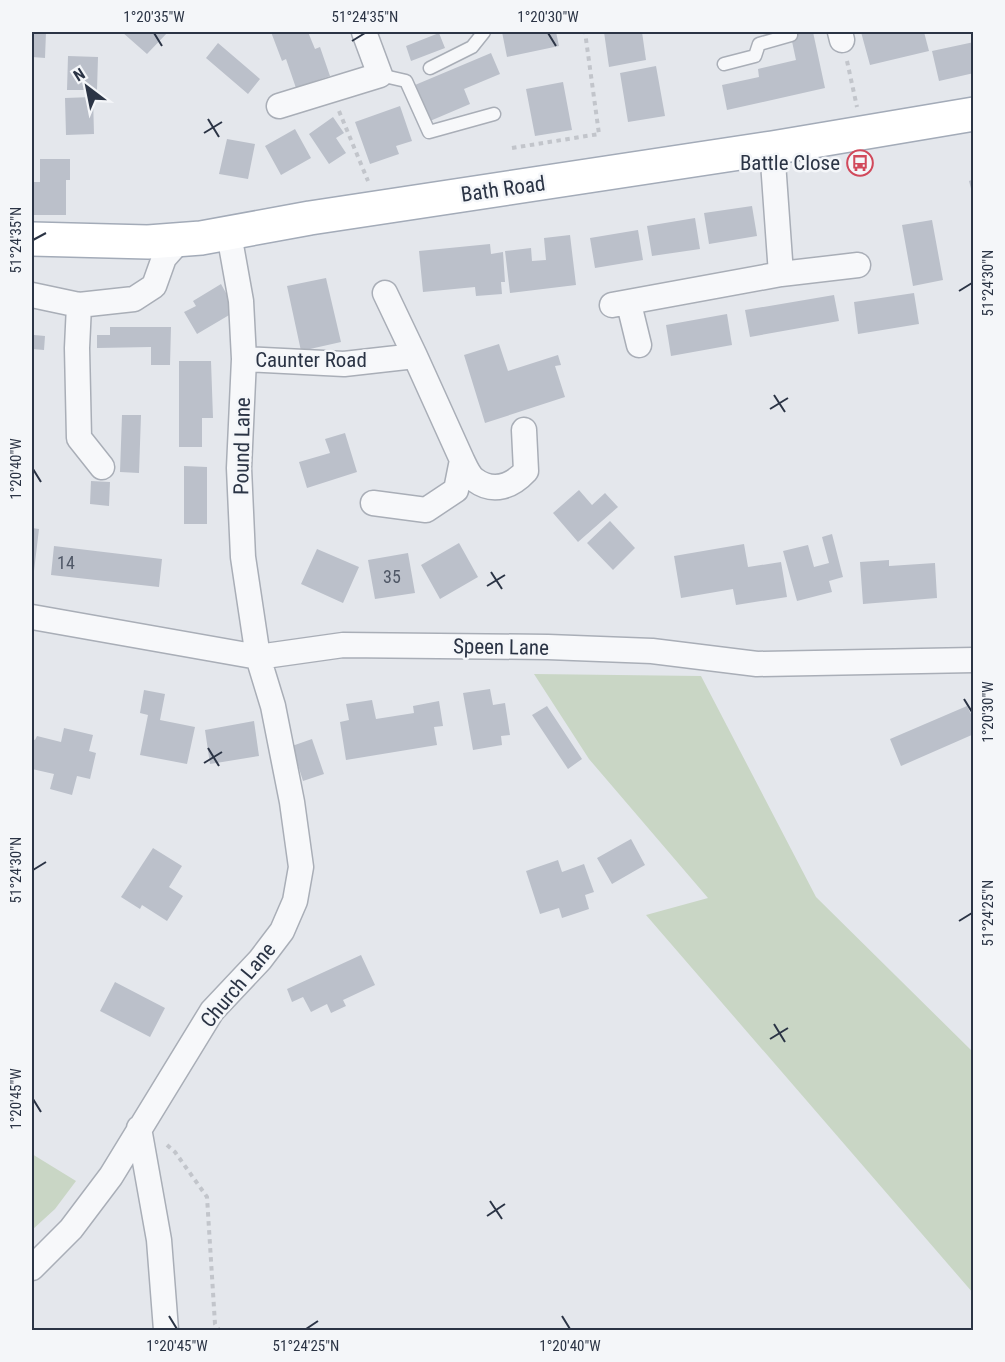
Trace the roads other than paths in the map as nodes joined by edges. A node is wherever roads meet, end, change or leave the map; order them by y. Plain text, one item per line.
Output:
1 (364, 32) edge
2 (484, 32) edge
3 (791, 35) dead end
4 (724, 64) dead end
5 (430, 68) dead end
6 (380, 75) junction
7 (279, 106) dead end
8 (494, 114) dead end
9 (973, 119) edge
10 (772, 148) junction
11 (229, 234) junction
12 (32, 239) edge
13 (180, 240) junction
14 (858, 264) dead end
15 (781, 274) junction
16 (385, 293) dead end
17 (32, 294) edge
18 (79, 305) junction
19 (639, 345) dead end
20 (415, 356) junction
21 (244, 359) junction
22 (524, 430) dead end
23 (462, 460) junction
24 (102, 467) dead end
25 (373, 503) dead end
26 (32, 617) edge
27 (258, 657) junction
28 (974, 660) edge
29 (139, 1128) junction
30 (32, 1268) edge
31 (166, 1330) edge

1 - 6 street
2 - 5 lane
3 - 4 lane
6 - 7 street
6 - 8 lane
9 - 10 main road, Bath Road
10 - 11 main road, Bath Road
10 - 15 street
11 - 13 main road, Bath Road
11 - 21 street, Pound Lane
12 - 13 main road, Bath Road
13 - 18 street
14 - 15 street
15 - 19 street
16 - 20 street
17 - 18 street
18 - 24 street
20 - 21 street, Caunter Road
20 - 23 street
21 - 27 street, Pound Lane
22 - 23 street
23 - 25 street
26 - 27 street, Speen Lane
27 - 28 street, Speen Lane
27 - 29 street, Church Lane
29 - 30 street, Church Lane
29 - 31 street

